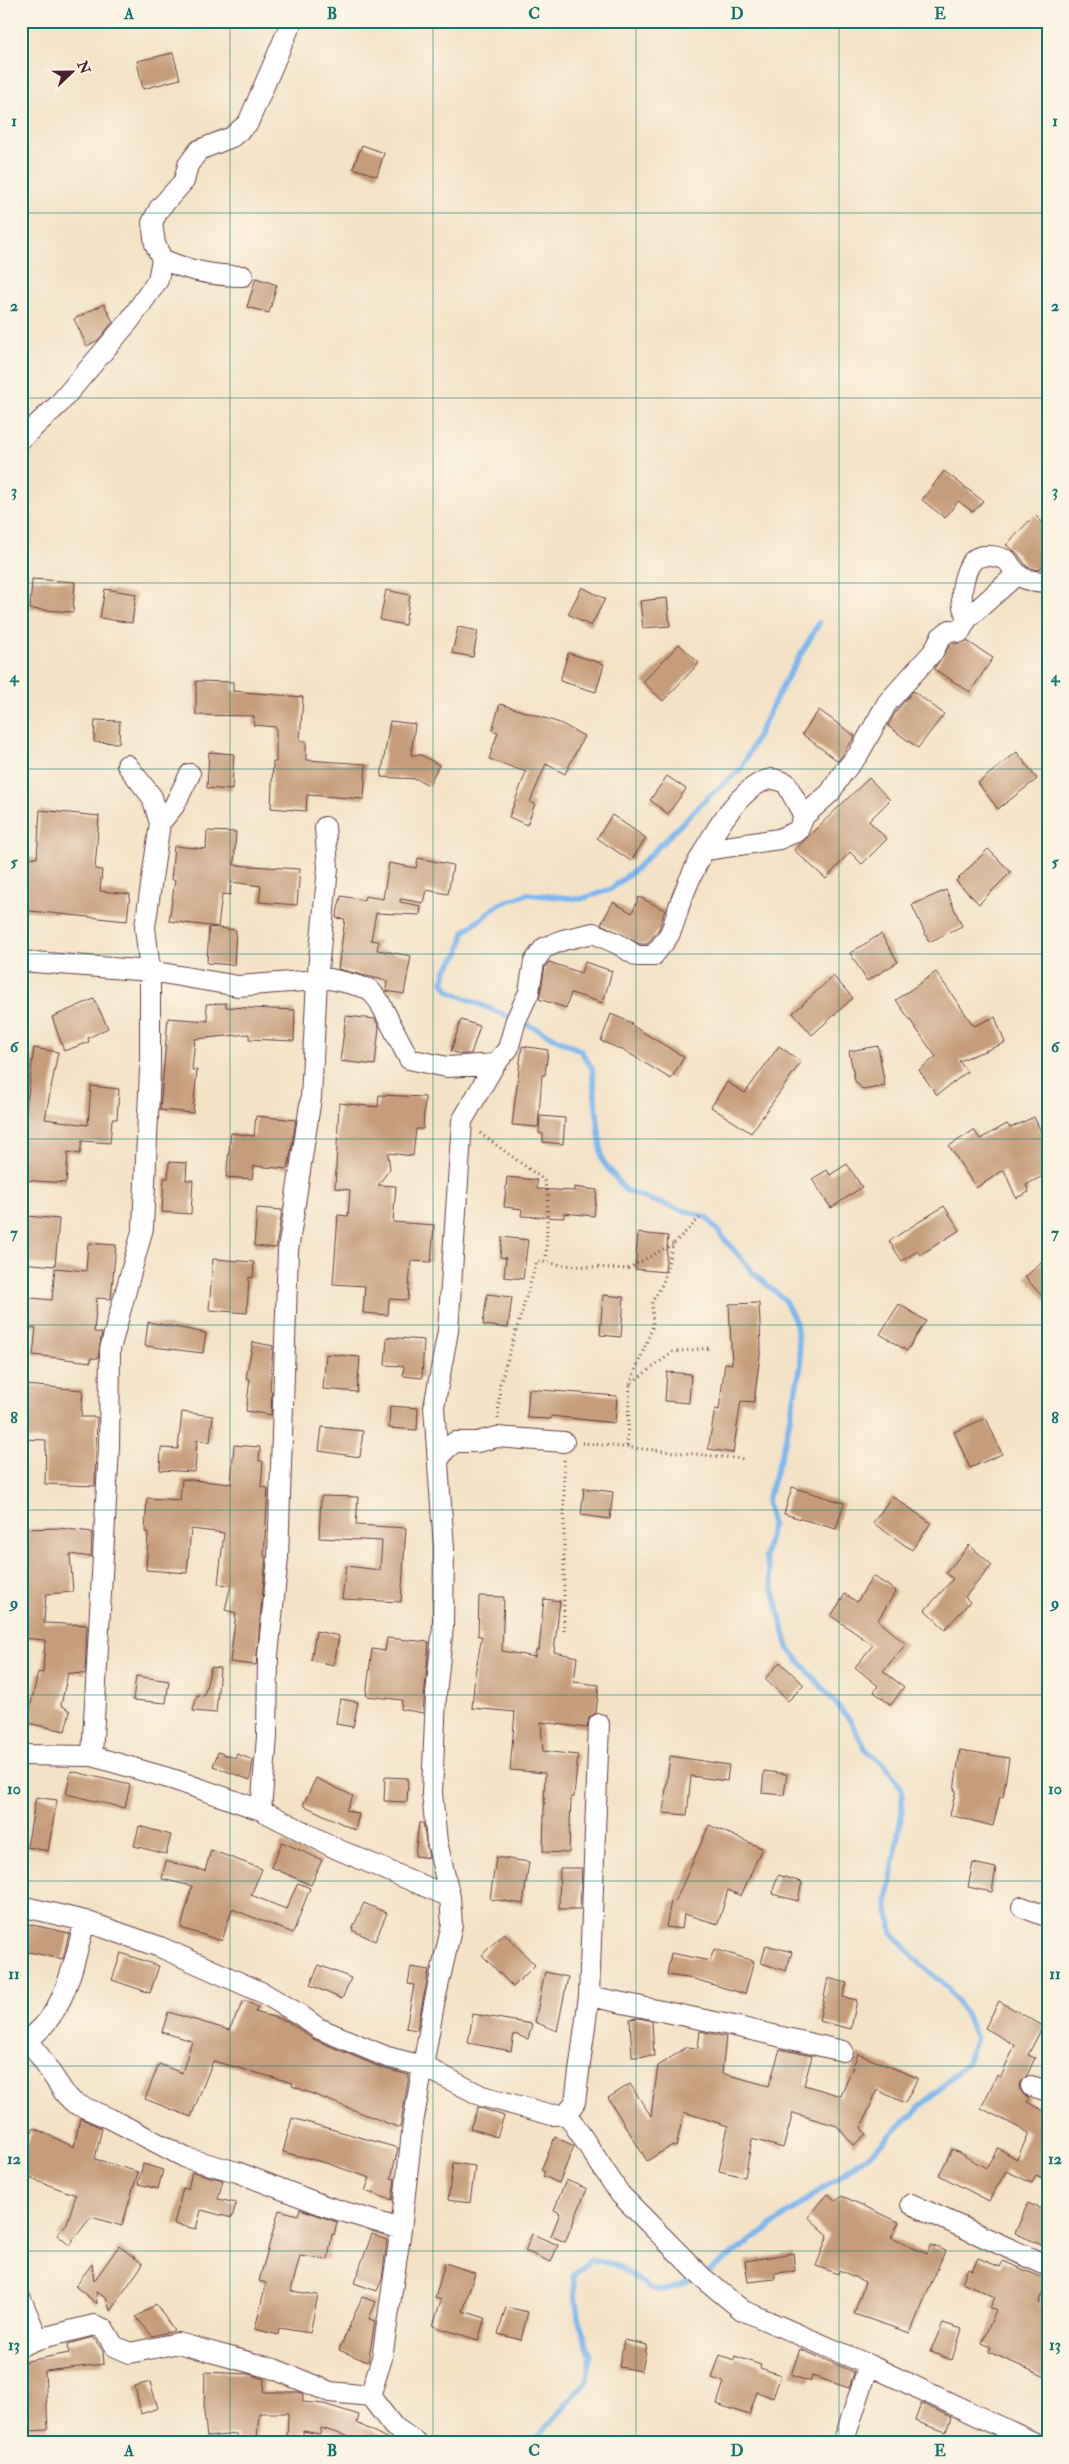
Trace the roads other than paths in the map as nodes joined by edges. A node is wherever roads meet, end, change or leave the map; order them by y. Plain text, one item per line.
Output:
1 (292, 21) edge
2 (162, 259) junction
3 (243, 276) dead end
4 (21, 439) edge
5 (1016, 575) junction
6 (1048, 582) edge
7 (967, 619) junction
8 (127, 766) dead end
9 (190, 774) dead end
10 (804, 816) junction
11 (160, 823) junction
12 (325, 827) dead end
13 (706, 850) junction
14 (21, 961) edge
15 (150, 971) junction
16 (317, 980) junction
17 (495, 1064) junction
18 (564, 1442) road end
19 (438, 1461) junction
20 (599, 1724) dead end
21 (21, 1755) edge
22 (92, 1756) junction
23 (261, 1810) junction
24 (450, 1897) junction
25 (21, 1906) edge
26 (1022, 1907) dead end
27 (1048, 1917) edge
28 (84, 1921) junction
29 (589, 1996) junction
30 (25, 2041) edge
31 (843, 2051) dead end
32 (423, 2066) junction
33 (567, 2114) junction
34 (911, 2204) dead end
35 (401, 2229) junction
36 (1048, 2266) edge
37 (21, 2299) edge
38 (30, 2342) edge
39 (869, 2365) junction
40 (370, 2396) junction
41 (417, 2443) edge
42 (844, 2443) edge
43 (1035, 2443) edge

1 - 2 street
2 - 3 street
2 - 4 street
5 - 6 street
5 - 7 street
5 - 7 street
7 - 10 street
8 - 11 street
9 - 11 street
10 - 13 street
10 - 13 street
11 - 15 street
12 - 16 street
13 - 17 street
14 - 15 street
15 - 16 street
15 - 22 street
16 - 17 street
16 - 23 street
17 - 19 street
18 - 19 street
19 - 24 street
20 - 29 street
21 - 22 street
22 - 23 street
23 - 24 street
24 - 32 street
25 - 28 street
26 - 27 street
28 - 30 street
28 - 32 street
29 - 31 street
29 - 33 street
30 - 35 street
32 - 33 street
32 - 35 street
33 - 39 street
34 - 36 street
35 - 40 street
37 - 38 street
38 - 40 street
39 - 42 street
39 - 43 street
40 - 41 street

